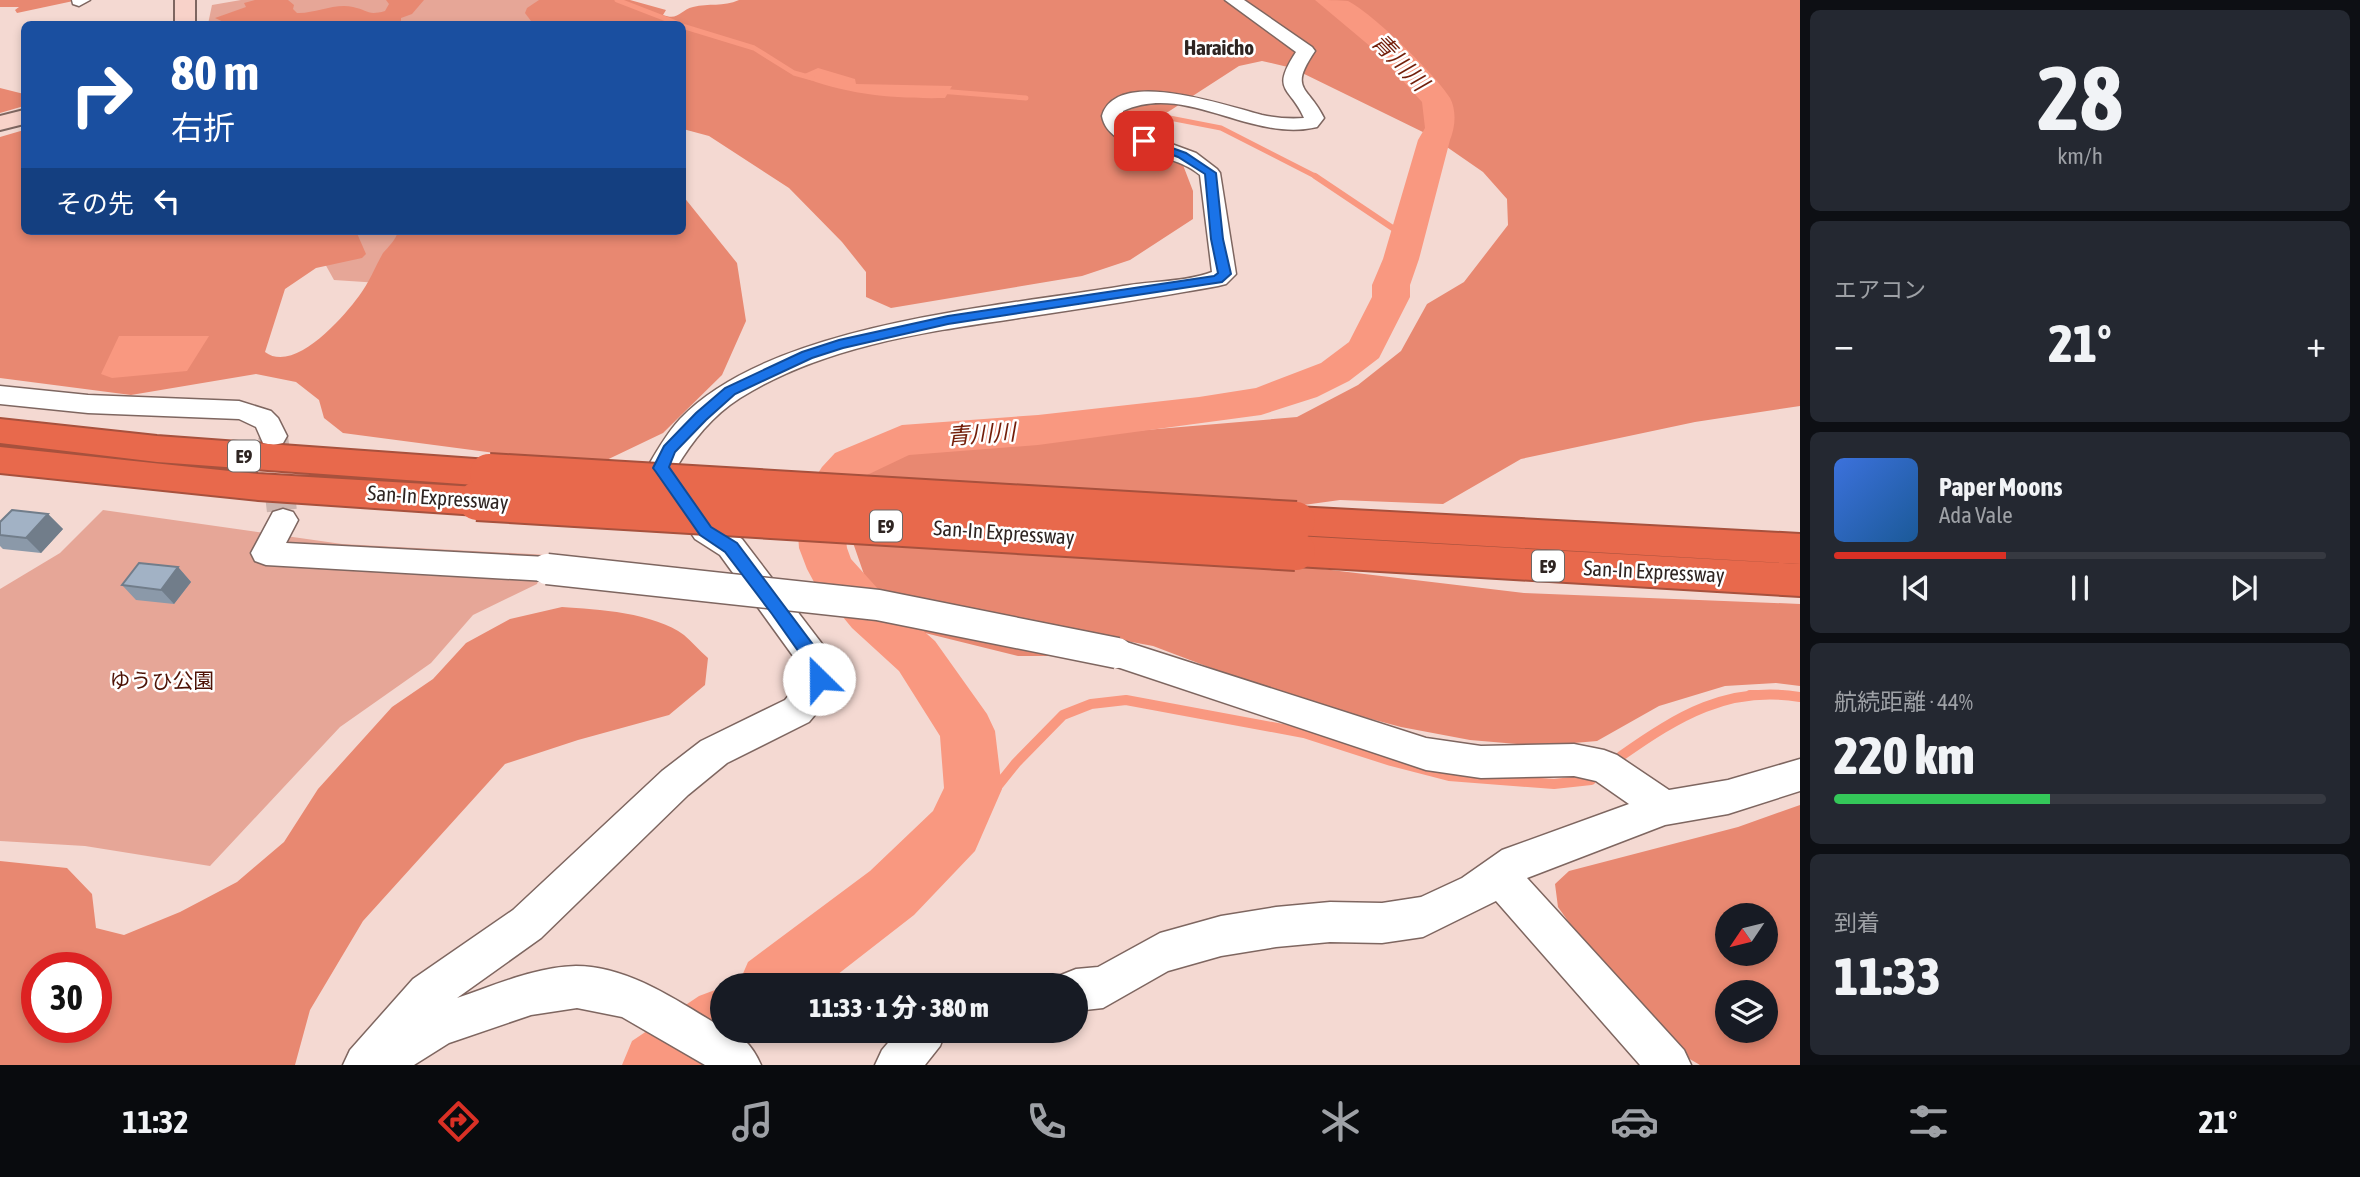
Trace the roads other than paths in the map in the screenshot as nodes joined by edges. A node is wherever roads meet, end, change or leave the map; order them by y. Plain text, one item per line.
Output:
1 (185, 0) edge
2 (1233, 0) edge
3 (185, 21) edge
4 (21, 118) edge
5 (0, 123) edge
6 (0, 395) edge
7 (0, 431) edge
8 (273, 436) tunnel mouth
9 (0, 460) edge
10 (0, 483) edge
11 (471, 491) junction
12 (284, 520) tunnel mouth
13 (1466, 529) junction
14 (1800, 531) edge
15 (1296, 536) junction
16 (1800, 549) edge
17 (1800, 580) edge
18 (1800, 775) edge
19 (1665, 808) junction
20 (1499, 876) junction
21 (1088, 988) edge
22 (915, 1043) edge
23 (733, 1060) edge
24 (365, 1065) edge
25 (373, 1065) edge
26 (897, 1065) edge
27 (1670, 1065) edge

1 - 3 street
2 - 24 street
4 - 5 street
6 - 8 street
7 - 11 highway, San-In Expressway / E9
9 - 11 highway, San-In Expressway / E9
10 - 11 highway
11 - 15 highway, San-In Expressway / E9, bridge
12 - 19 street, bridge
13 - 14 highway
13 - 15 highway, San-In Expressway / E9
13 - 16 highway, San-In Expressway / E9
15 - 17 highway, San-In Expressway / E9
18 - 19 street
19 - 20 street
20 - 21 street
20 - 27 street
22 - 26 street
23 - 25 street

